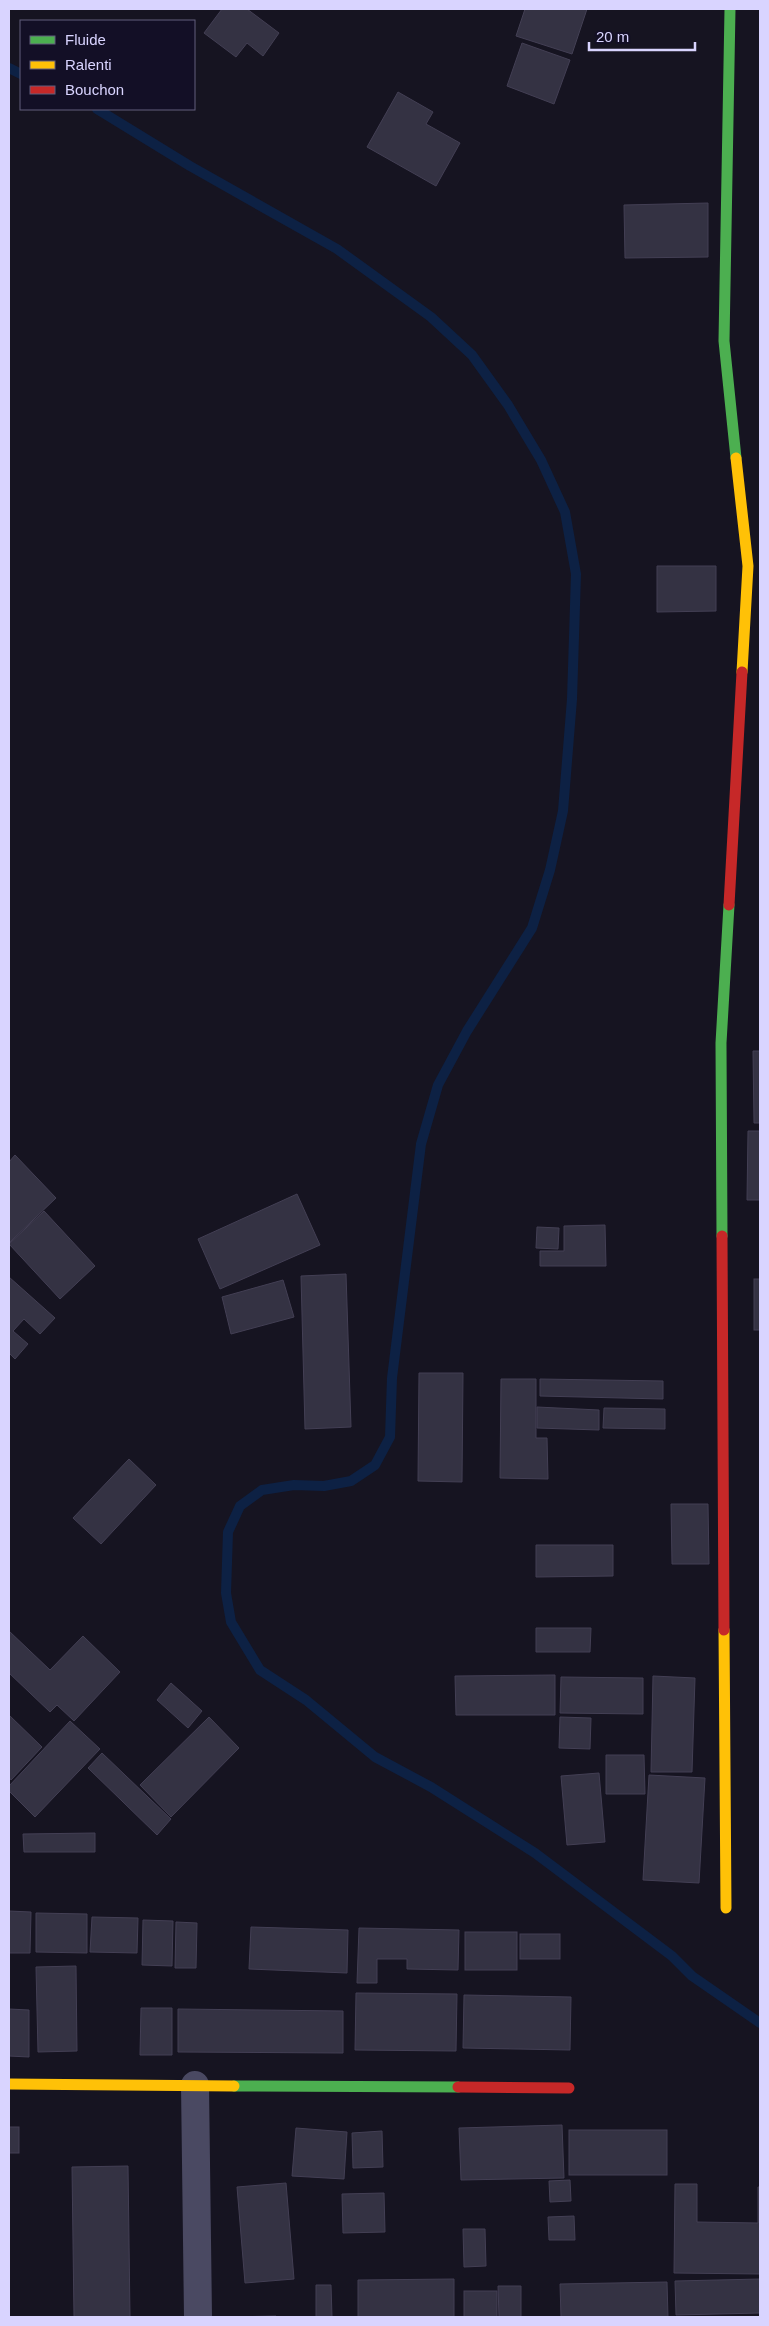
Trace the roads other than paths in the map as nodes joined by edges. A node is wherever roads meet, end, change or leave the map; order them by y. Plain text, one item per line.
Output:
1 (730, 9) edge
2 (726, 1908) dead end
3 (9, 2084) edge
4 (195, 2085) junction
5 (569, 2088) dead end
6 (198, 2317) edge

1 - 2 street
3 - 4 street
4 - 5 street
4 - 6 street

